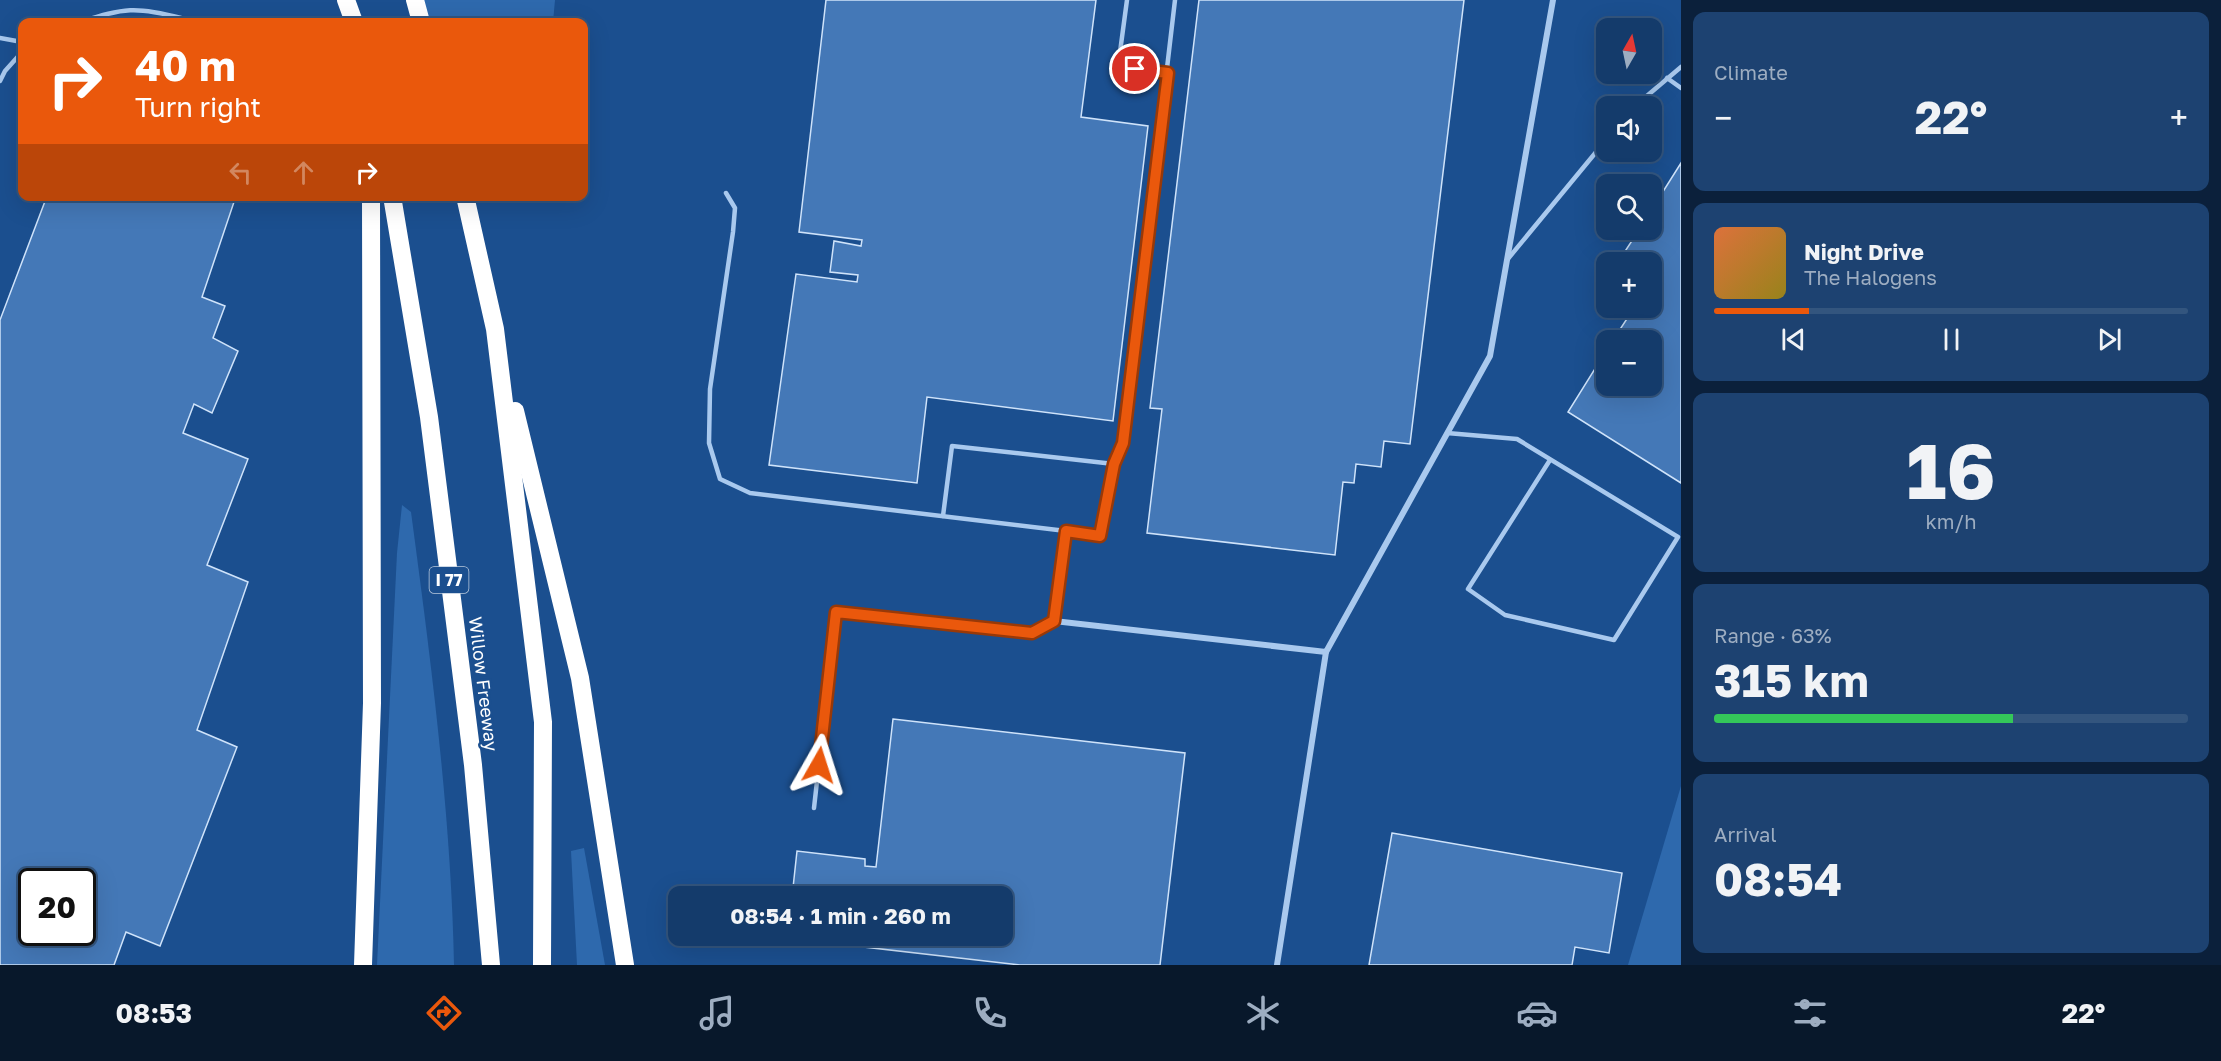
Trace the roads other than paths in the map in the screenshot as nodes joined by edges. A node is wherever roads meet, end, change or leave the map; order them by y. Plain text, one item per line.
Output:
1 (346, 0) edge
2 (415, 0) edge
3 (1127, 0) edge
4 (1175, 0) edge
5 (1553, 0) edge
6 (93, 18) edge
7 (180, 18) dead end
8 (353, 18) edge
9 (420, 18) edge
10 (0, 38) edge
11 (18, 41) edge
12 (18, 56) edge
13 (1681, 67) edge
14 (1168, 73) junction
15 (1667, 78) junction
16 (0, 81) edge
17 (1681, 88) edge
18 (1646, 96) edge
19 (1596, 152) edge
20 (726, 193) dead end
21 (371, 201) edge
22 (393, 201) edge
23 (466, 201) edge
24 (1507, 260) junction
25 (495, 329) junction
26 (1448, 433) junction
27 (1550, 460) junction
28 (1114, 464) junction
29 (943, 516) junction
30 (1066, 531) junction
31 (1054, 621) junction
32 (1326, 652) junction
33 (814, 808) dead end
34 (363, 965) edge
35 (491, 965) edge
36 (542, 965) edge
37 (625, 965) edge
38 (1276, 965) edge

1 - 8 highway
2 - 9 highway
3 - 14 lane
4 - 14 lane
5 - 24 street
6 - 7 lane
10 - 11 lane
12 - 16 lane
13 - 15 lane
14 - 28 lane
15 - 17 lane
15 - 18 lane
19 - 24 lane
20 - 29 lane
21 - 34 highway
22 - 35 highway, Willow Freeway / I 77
23 - 25 highway
24 - 26 street
25 - 36 highway
25 - 37 highway
26 - 27 lane
26 - 32 street
27 - 27 lane
28 - 29 lane
28 - 30 lane
29 - 30 lane
30 - 31 lane
31 - 32 street
31 - 33 lane
32 - 38 street

